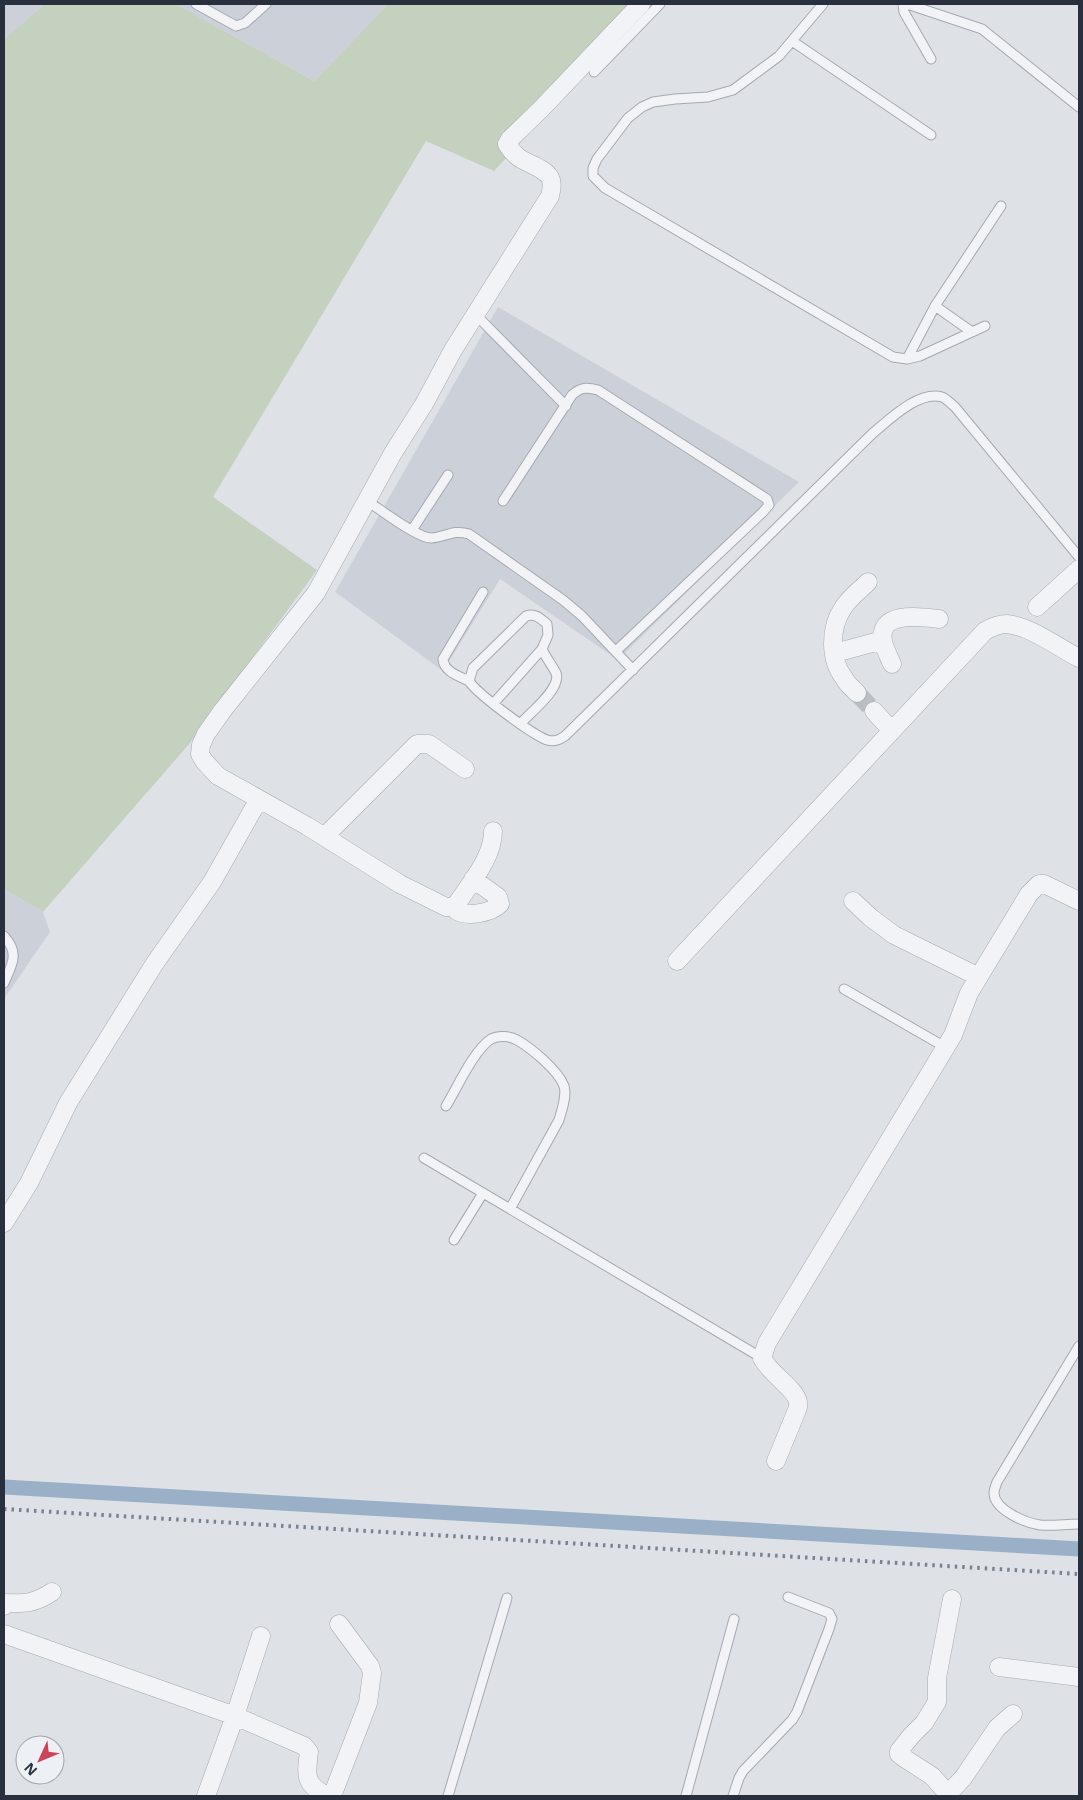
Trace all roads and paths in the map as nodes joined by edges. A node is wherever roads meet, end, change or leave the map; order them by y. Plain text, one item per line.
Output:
1 (196, 4) edge
2 (266, 4) edge
3 (641, 4) edge
4 (660, 4) edge
5 (823, 4) edge
6 (903, 4) edge
7 (907, 4) edge
8 (792, 41) junction
9 (931, 59) dead end
10 (594, 72) dead end
11 (1079, 107) edge
12 (931, 135) dead end
13 (1001, 206) dead end
14 (935, 306) junction
15 (475, 314) junction
16 (985, 326) dead end
17 (972, 332) junction
18 (907, 359) junction
19 (566, 406) junction
20 (448, 475) dead end
21 (368, 501) junction
22 (503, 501) dead end
23 (412, 530) junction
24 (1079, 557) edge
25 (1079, 569) edge
26 (868, 582) dead end
27 (483, 592) dead end
28 (1037, 607) dead end
29 (939, 619) dead end
30 (882, 640) junction
31 (542, 649) junction
32 (616, 651) junction
33 (835, 653) junction
34 (1079, 658) edge
35 (892, 664) dead end
36 (633, 670) junction
37 (469, 681) junction
38 (857, 693) tunnel mouth
39 (493, 704) junction
40 (874, 711) tunnel mouth
41 (521, 723) junction
42 (892, 731) junction
43 (465, 769) dead end
44 (259, 799) junction
45 (492, 831) dead end
46 (325, 836) junction
47 (474, 879) junction
48 (853, 901) dead end
49 (1079, 901) edge
50 (454, 906) junction
51 (4, 936) edge
52 (677, 961) dead end
53 (979, 977) junction
54 (4, 984) edge
55 (844, 989) dead end
56 (945, 1047) junction
57 (446, 1106) dead end
58 (424, 1158) dead end
59 (483, 1193) junction
60 (510, 1209) junction
61 (4, 1223) edge
62 (454, 1240) dead end
63 (1079, 1346) edge
64 (762, 1358) junction
65 (776, 1461) dead end
66 (1079, 1524) edge
67 (52, 1592) dead end
68 (788, 1597) dead end
69 (507, 1598) dead end
70 (952, 1599) dead end
71 (4, 1606) edge
72 (734, 1619) dead end
73 (340, 1624) dead end
74 (4, 1634) edge
75 (261, 1636) dead end
76 (1000, 1667) dead end
77 (1079, 1678) edge
78 (1013, 1714) dead end
79 (235, 1716) junction
80 (947, 1795) edge
81 (206, 1796) edge
82 (327, 1796) edge
83 (332, 1796) edge
84 (448, 1796) edge
85 (686, 1796) edge
86 (733, 1796) edge

1 - 2 lane
3 - 15 street
4 - 10 lane
5 - 8 lane
6 - 9 lane
7 - 11 lane
8 - 12 lane
8 - 18 lane
13 - 14 lane
14 - 17 lane
14 - 18 lane
15 - 19 lane
15 - 21 street
16 - 17 lane
17 - 18 lane
19 - 22 lane
19 - 32 lane
20 - 23 lane
21 - 23 lane
21 - 44 street
23 - 32 lane
24 - 36 lane
25 - 28 street
26 - 33 street
27 - 37 lane
29 - 30 street
30 - 33 street
30 - 35 street
31 - 37 lane
31 - 39 lane
31 - 41 lane
32 - 36 lane
33 - 38 street
34 - 42 street
36 - 41 lane
37 - 39 lane
39 - 41 lane
40 - 42 street
42 - 52 street
43 - 46 street
44 - 46 street
44 - 61 street
45 - 47 street
46 - 50 street
47 - 50 street
47 - 50 street
48 - 53 street
49 - 53 street
51 - 54 lane
53 - 56 street
55 - 56 lane
56 - 64 street
57 - 60 lane
58 - 59 lane
59 - 60 lane
59 - 62 lane
60 - 64 lane
63 - 66 lane
64 - 65 street
67 - 71 street
68 - 86 lane
69 - 84 lane
70 - 80 street
72 - 85 lane
73 - 83 street
74 - 79 street
75 - 79 street
76 - 77 street
78 - 80 street
79 - 81 street
79 - 82 street

